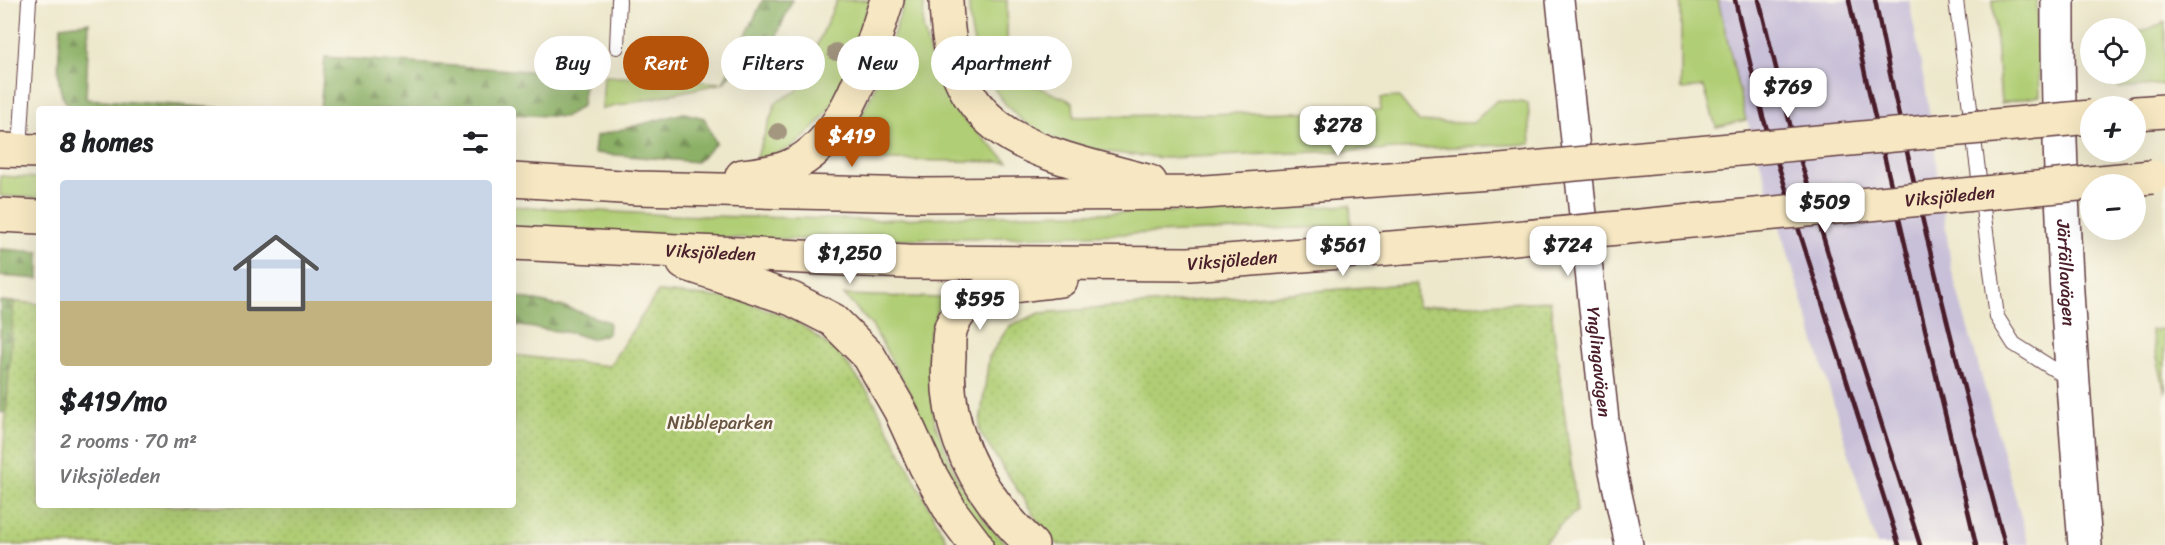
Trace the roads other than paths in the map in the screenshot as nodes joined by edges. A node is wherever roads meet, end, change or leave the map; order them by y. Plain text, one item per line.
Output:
1 (29, 0) edge
2 (619, 0) edge
3 (887, 0) edge
4 (946, 0) edge
5 (1560, 0) edge
6 (1956, 0) edge
7 (2058, 0) edge
8 (616, 46) dead end
9 (2080, 118) edge
10 (20, 150) edge
11 (2158, 177) edge
12 (516, 180) edge
13 (637, 188) junction
14 (1190, 193) junction
15 (0, 215) edge
16 (36, 217) edge
17 (516, 243) edge
18 (645, 250) junction
19 (1189, 264) junction
20 (2073, 381) junction
21 (976, 545) edge
22 (1032, 545) edge
23 (1629, 545) edge
24 (2085, 545) edge

1 - 10 lane
2 - 8 lane
3 - 13 main road
4 - 14 main road
5 - 23 street, Ynglingavägen
6 - 20 lane
7 - 20 street, Järfällavägen
9 - 14 main road, bridge
11 - 19 main road, Viksjöleden, bridge
12 - 13 main road
13 - 14 main road
15 - 16 main road
17 - 18 main road, Viksjöleden
18 - 19 main road, Viksjöleden
18 - 21 main road
19 - 22 main road
20 - 24 street, Järfällavägen

